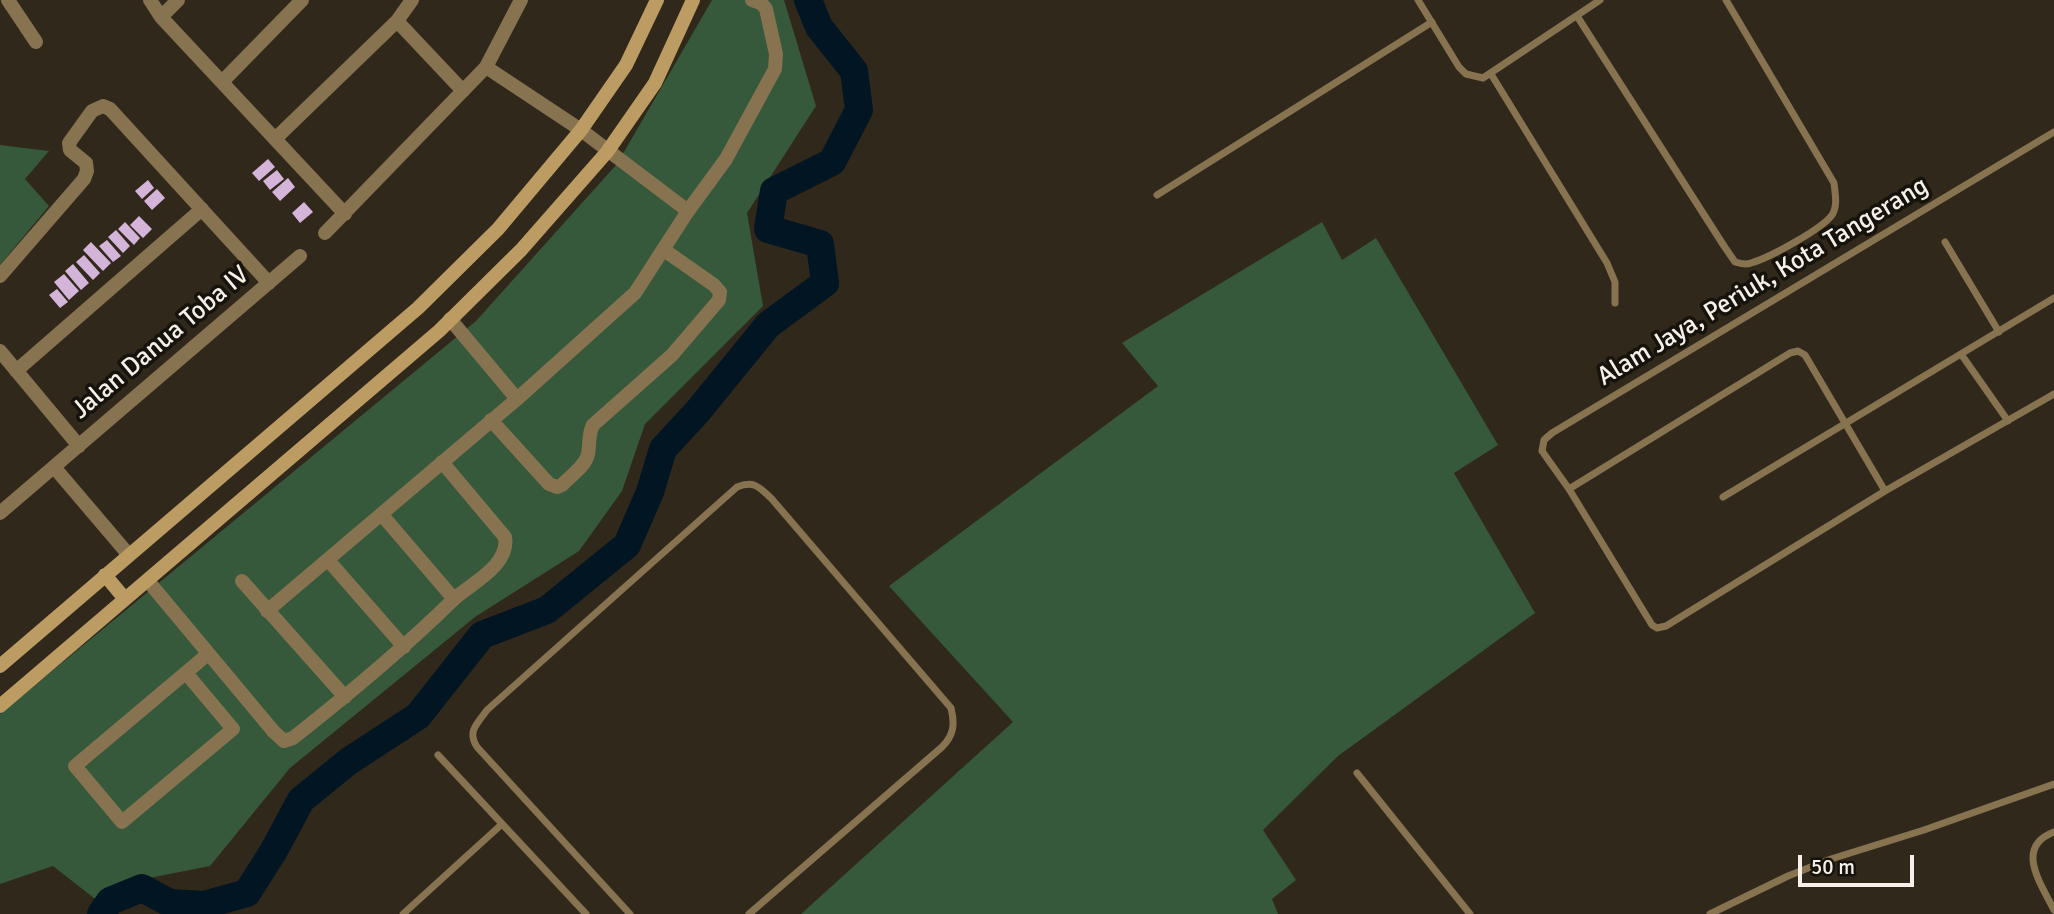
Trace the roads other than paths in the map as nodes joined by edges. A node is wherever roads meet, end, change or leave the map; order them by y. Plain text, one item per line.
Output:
1 (8, 0) edge
2 (150, 0) edge
3 (178, 0) edge
4 (302, 0) edge
5 (412, 0) edge
6 (521, 0) edge
7 (657, 0) edge
8 (693, 0) edge
9 (752, 0) edge
10 (1418, 0) edge
11 (1600, 0) edge
12 (1726, 0) edge
13 (1577, 16) junction
14 (161, 17) junction
15 (397, 21) junction
16 (1432, 22) junction
17 (36, 42) dead end
18 (486, 67) junction
19 (1491, 74) junction
20 (222, 82) junction
21 (463, 91) junction
22 (583, 132) junction
23 (2054, 132) edge
24 (275, 139) junction
25 (603, 148) junction
26 (1157, 195) dead end
27 (202, 209) junction
28 (688, 211) junction
29 (345, 214) junction
30 (325, 233) dead end
31 (1945, 242) dead end
32 (664, 250) junction
33 (300, 256) dead end
34 (0, 276) edge
35 (269, 283) junction
36 (2054, 298) edge
37 (1615, 303) dead end
38 (450, 319) junction
39 (1999, 332) junction
40 (0, 351) edge
41 (1961, 354) junction
42 (16, 371) junction
43 (2054, 394) edge
44 (517, 399) junction
45 (491, 420) junction
46 (2008, 421) junction
47 (1844, 424) junction
48 (79, 446) junction
49 (442, 462) junction
50 (54, 467) junction
51 (1569, 489) junction
52 (1885, 491) junction
53 (1723, 497) dead end
54 (1, 511) edge
55 (382, 515) junction
56 (128, 554) junction
57 (328, 559) junction
58 (105, 575) junction
59 (148, 581) junction
60 (242, 581) dead end
61 (124, 599) junction
62 (454, 599) junction
63 (267, 611) junction
64 (404, 646) junction
65 (208, 654) junction
66 (0, 666) edge
67 (186, 673) junction
68 (345, 697) junction
69 (0, 706) edge
70 (438, 755) dead end
71 (1357, 773) dead end
72 (2054, 784) edge
73 (502, 824) junction
74 (2054, 832) edge
75 (2054, 911) edge
76 (403, 914) edge
77 (586, 914) edge
78 (630, 914) edge
79 (749, 914) edge
80 (1470, 914) edge
81 (1710, 914) edge

1 - 17 street
2 - 14 street
3 - 14 street
4 - 20 street
5 - 15 street
6 - 18 street
7 - 22 main road
8 - 25 main road
9 - 28 street
10 - 16 lane
11 - 13 lane
12 - 13 lane, Alam Jaya, Periuk, Kota Tangerang
13 - 19 lane
14 - 20 street
15 - 21 street
15 - 24 street
16 - 19 lane
16 - 26 lane
18 - 21 street
18 - 22 street
19 - 37 lane
20 - 24 street
21 - 29 street
22 - 25 street
22 - 56 main road
23 - 51 lane, Alam Jaya, Periuk, Kota Tangerang
24 - 29 street
25 - 28 street
25 - 38 main road
27 - 34 street
27 - 35 street
27 - 42 street
28 - 32 street
29 - 30 street
31 - 39 lane
32 - 44 street
32 - 45 street
33 - 35 street, Jalan Danua Toba IV
35 - 48 street, Jalan Danua Toba IV
36 - 39 lane
38 - 44 street
38 - 59 main road
39 - 41 lane
40 - 42 street
41 - 46 lane
41 - 47 lane
42 - 48 street
43 - 46 lane, Alam Jaya, Periuk, Kota Tangerang
44 - 45 street
45 - 49 street
46 - 52 lane, Alam Jaya, Periuk, Kota Tangerang
47 - 51 lane
47 - 52 lane
47 - 53 lane
48 - 50 street, Jalan Danua Toba IV
49 - 55 street
49 - 62 street
50 - 54 street, Jalan Danua Toba IV
50 - 56 street
51 - 52 lane, Alam Jaya, Periuk, Kota Tangerang
55 - 57 street
55 - 62 street
56 - 58 main road
57 - 63 street
57 - 64 street
58 - 61 main road
58 - 66 main road
59 - 61 main road
59 - 65 street
60 - 63 street
61 - 69 main road
62 - 64 street
63 - 68 street
64 - 68 street
65 - 67 street
65 - 68 street
67 - 67 street
70 - 73 lane
71 - 80 lane
72 - 81 lane
73 - 76 lane
73 - 77 lane
74 - 75 lane
78 - 79 lane

